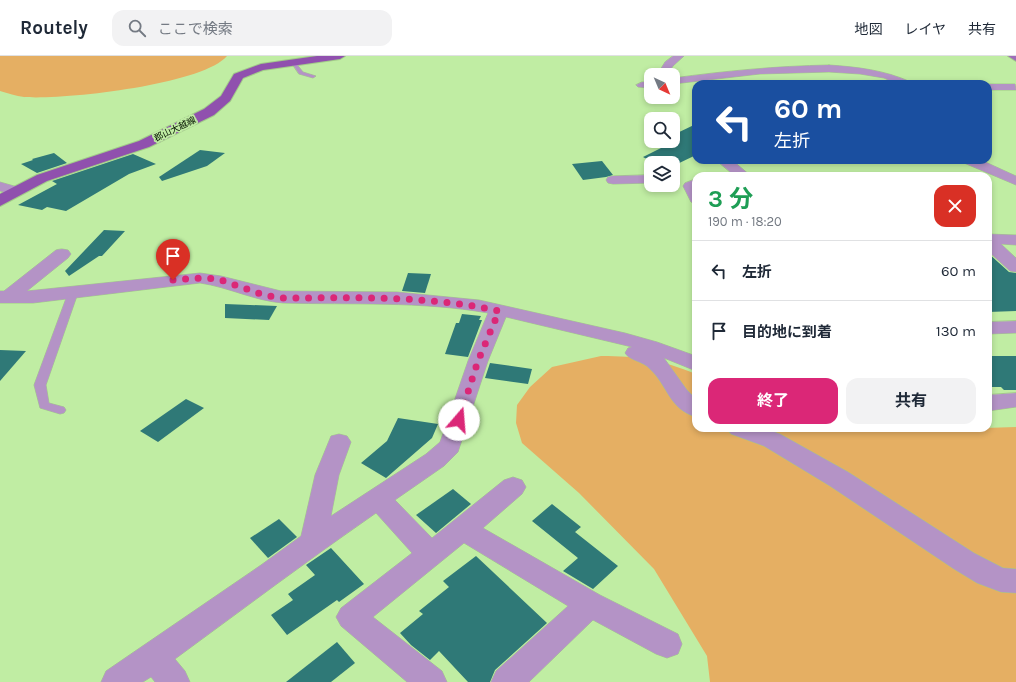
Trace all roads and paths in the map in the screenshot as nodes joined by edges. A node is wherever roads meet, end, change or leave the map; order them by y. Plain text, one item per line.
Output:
1 (340, 56) edge
2 (679, 56) edge
3 (1013, 56) edge
4 (1016, 58) edge
5 (293, 63) junction
6 (666, 68) edge
7 (313, 76) dead end
8 (901, 80) edge
9 (680, 81) edge
10 (680, 82) edge
11 (692, 85) edge
12 (992, 87) edge
13 (1015, 87) dead end
14 (728, 164) edge
15 (978, 164) edge
16 (739, 172) edge
17 (644, 179) edge
18 (612, 180) dead end
19 (1015, 181) edge
20 (992, 183) edge
21 (0, 186) edge
22 (16, 190) junction
23 (0, 201) edge
24 (1016, 240) edge
25 (992, 241) edge
26 (992, 245) edge
27 (62, 254) dead end
28 (1016, 267) edge
29 (72, 293) junction
30 (5, 297) edge
31 (499, 311) junction
32 (1016, 327) edge
33 (992, 328) edge
34 (602, 334) junction
35 (692, 362) edge
36 (1016, 400) edge
37 (992, 403) edge
38 (692, 406) edge
39 (60, 410) dead end
40 (750, 432) edge
41 (339, 442) dead end
42 (513, 487) dead end
43 (377, 498) junction
44 (464, 530) junction
45 (313, 542) junction
46 (430, 554) junction
47 (1016, 581) edge
48 (590, 604) junction
49 (667, 644) dead end
50 (154, 656) junction
51 (117, 682) edge
52 (174, 682) edge
53 (431, 682) edge
54 (507, 682) edge

1 - 5 main road, 郡山大越線
2 - 6 street
3 - 4 main road
5 - 7 lane
5 - 22 main road, 郡山大越線
8 - 9 street
10 - 11 street
12 - 13 street
14 - 16 street
15 - 19 street
17 - 18 street
19 - 20 street
21 - 22 street
22 - 23 main road, 郡山大越線
24 - 25 street
26 - 28 street
27 - 30 street
29 - 30 street
29 - 31 street
29 - 39 lane
31 - 34 street
31 - 43 street
32 - 33 street
34 - 35 street
34 - 38 street
36 - 37 street
40 - 47 street
41 - 45 street
42 - 44 street
43 - 45 street
43 - 46 street
44 - 46 street
44 - 48 street
45 - 50 street
46 - 53 street
48 - 49 street
48 - 54 street
50 - 51 street
50 - 52 street

